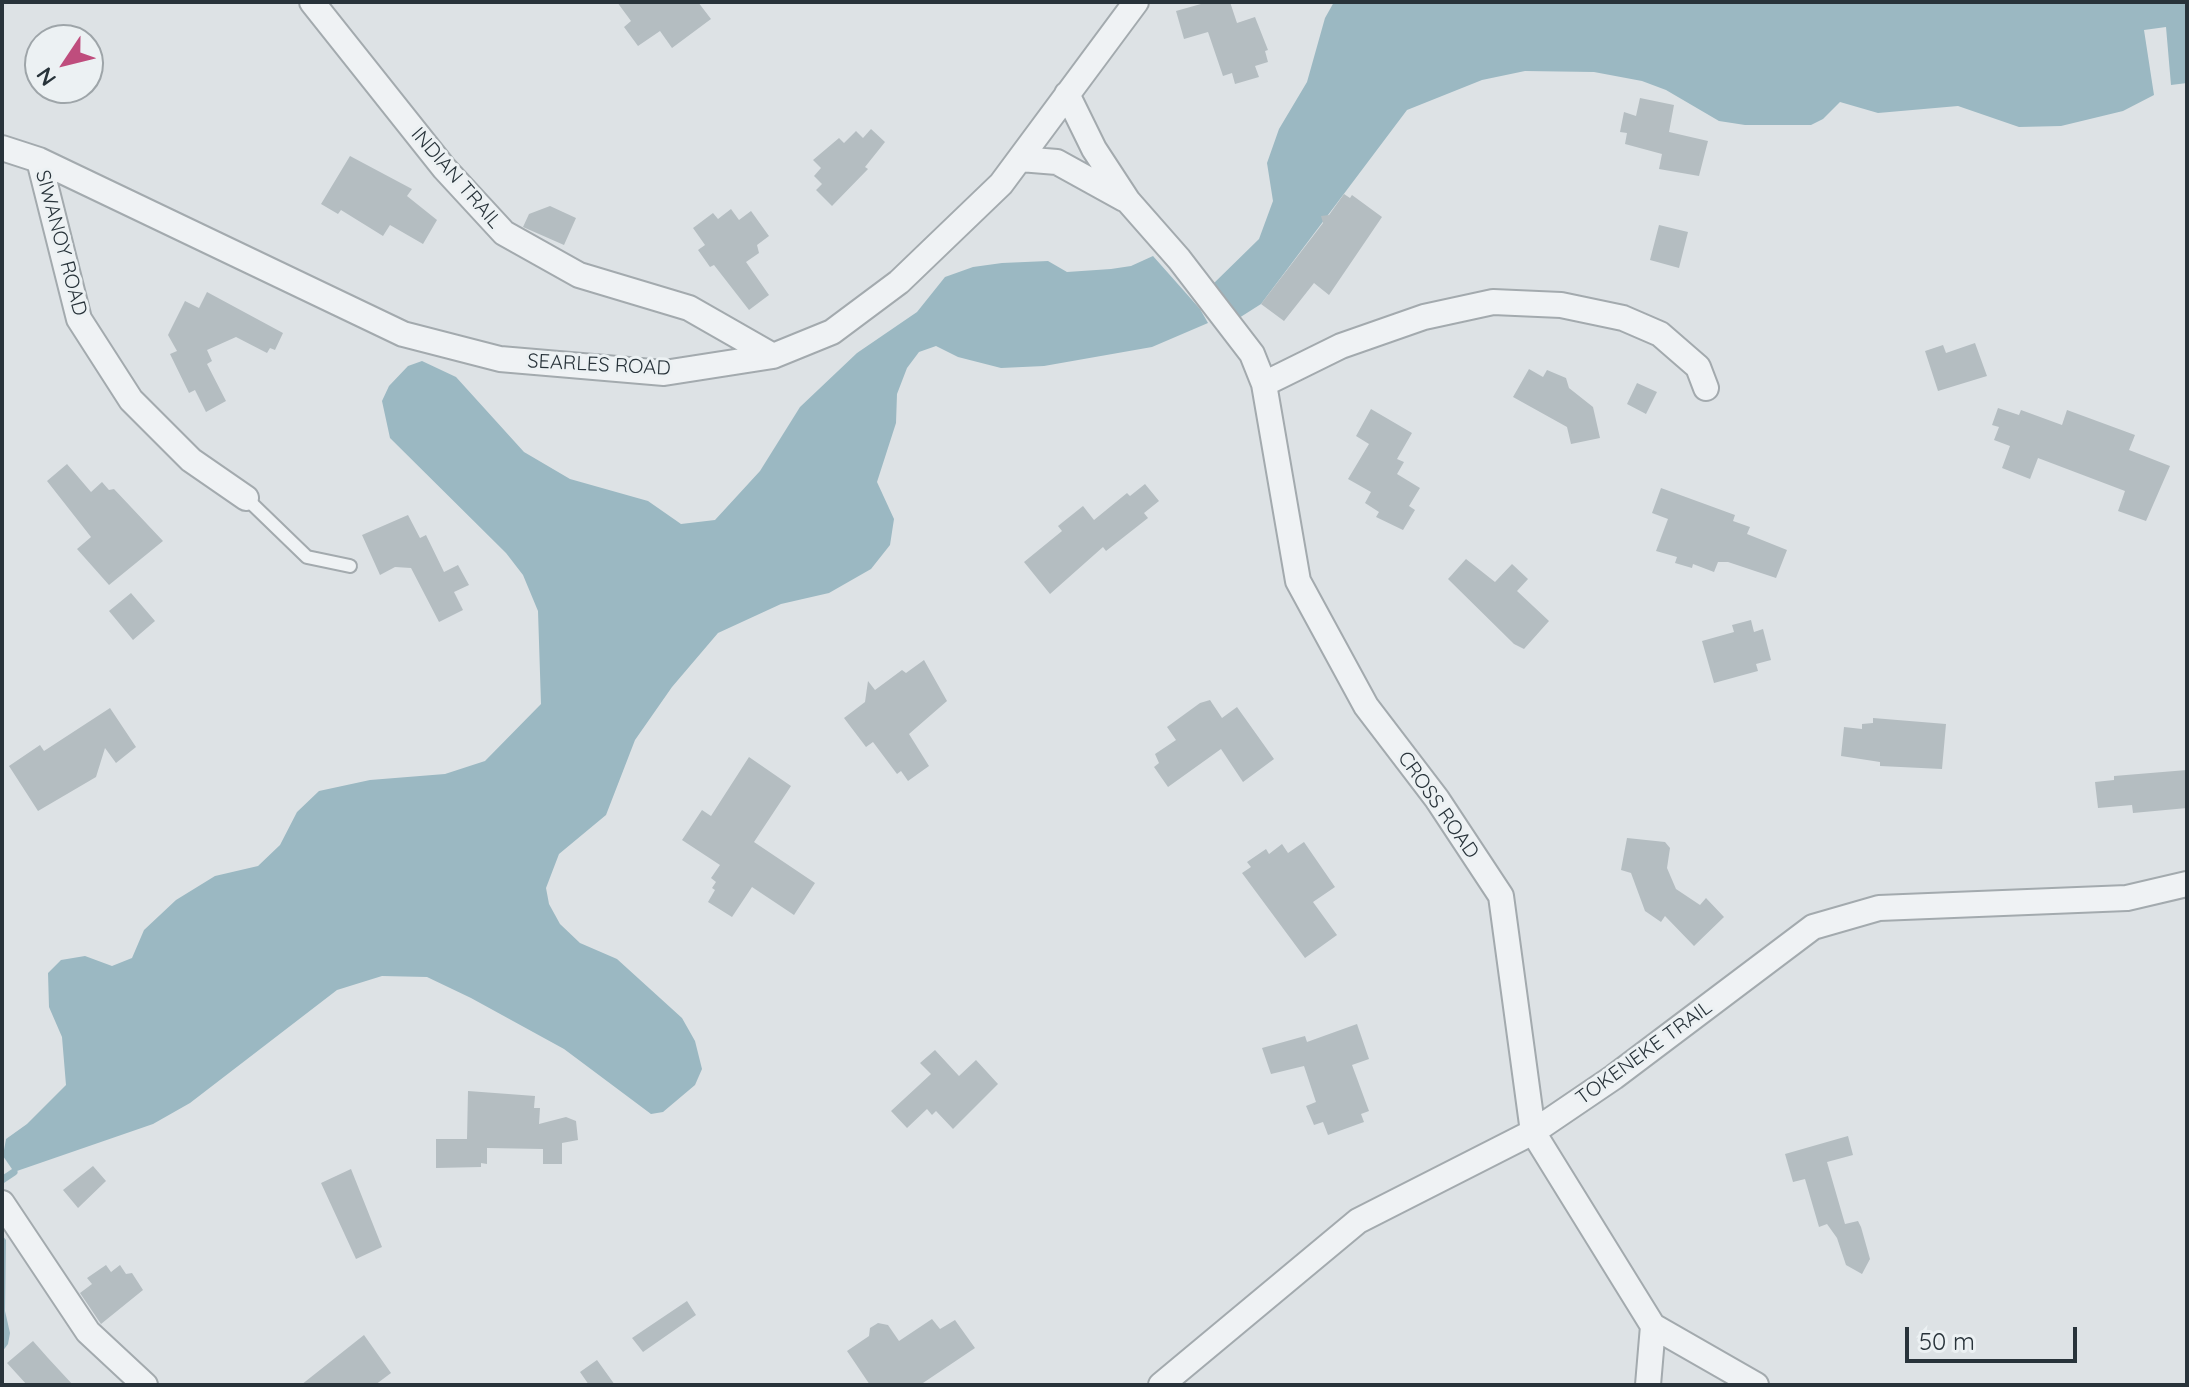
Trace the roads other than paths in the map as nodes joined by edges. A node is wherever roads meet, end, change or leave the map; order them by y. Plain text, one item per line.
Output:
1 (312, 2) edge
2 (1136, 2) edge
3 (1067, 94) junction
4 (2, 148) edge
5 (1020, 159) junction
6 (39, 160) junction
7 (1128, 201) junction
8 (773, 356) junction
9 (1264, 384) junction
10 (1706, 388) dead end
11 (246, 498) joint
12 (350, 566) dead end
13 (2187, 884) edge
14 (1533, 1132) junction
15 (2, 1203) edge
16 (1653, 1326) junction
17 (145, 1385) edge
18 (1161, 1385) edge
19 (1648, 1385) edge
20 (1756, 1385) edge

1 - 8 street, INDIAN TRAIL
2 - 3 street, SEARLES ROAD
3 - 5 street, SEARLES ROAD
3 - 7 street, CROSS ROAD
4 - 6 street, SEARLES ROAD
5 - 7 street, CROSS ROAD
5 - 8 street, SEARLES ROAD
6 - 8 street, SEARLES ROAD
6 - 11 street, SIWANOY ROAD
7 - 9 street, CROSS ROAD
9 - 10 street
9 - 14 street, CROSS ROAD
11 - 12 lane
13 - 14 street, TOKENEKE TRAIL
14 - 16 street, CROSS ROAD
14 - 18 street, TOKENEKE TRAIL
15 - 17 street
16 - 19 street
16 - 20 street, CROSS ROAD

